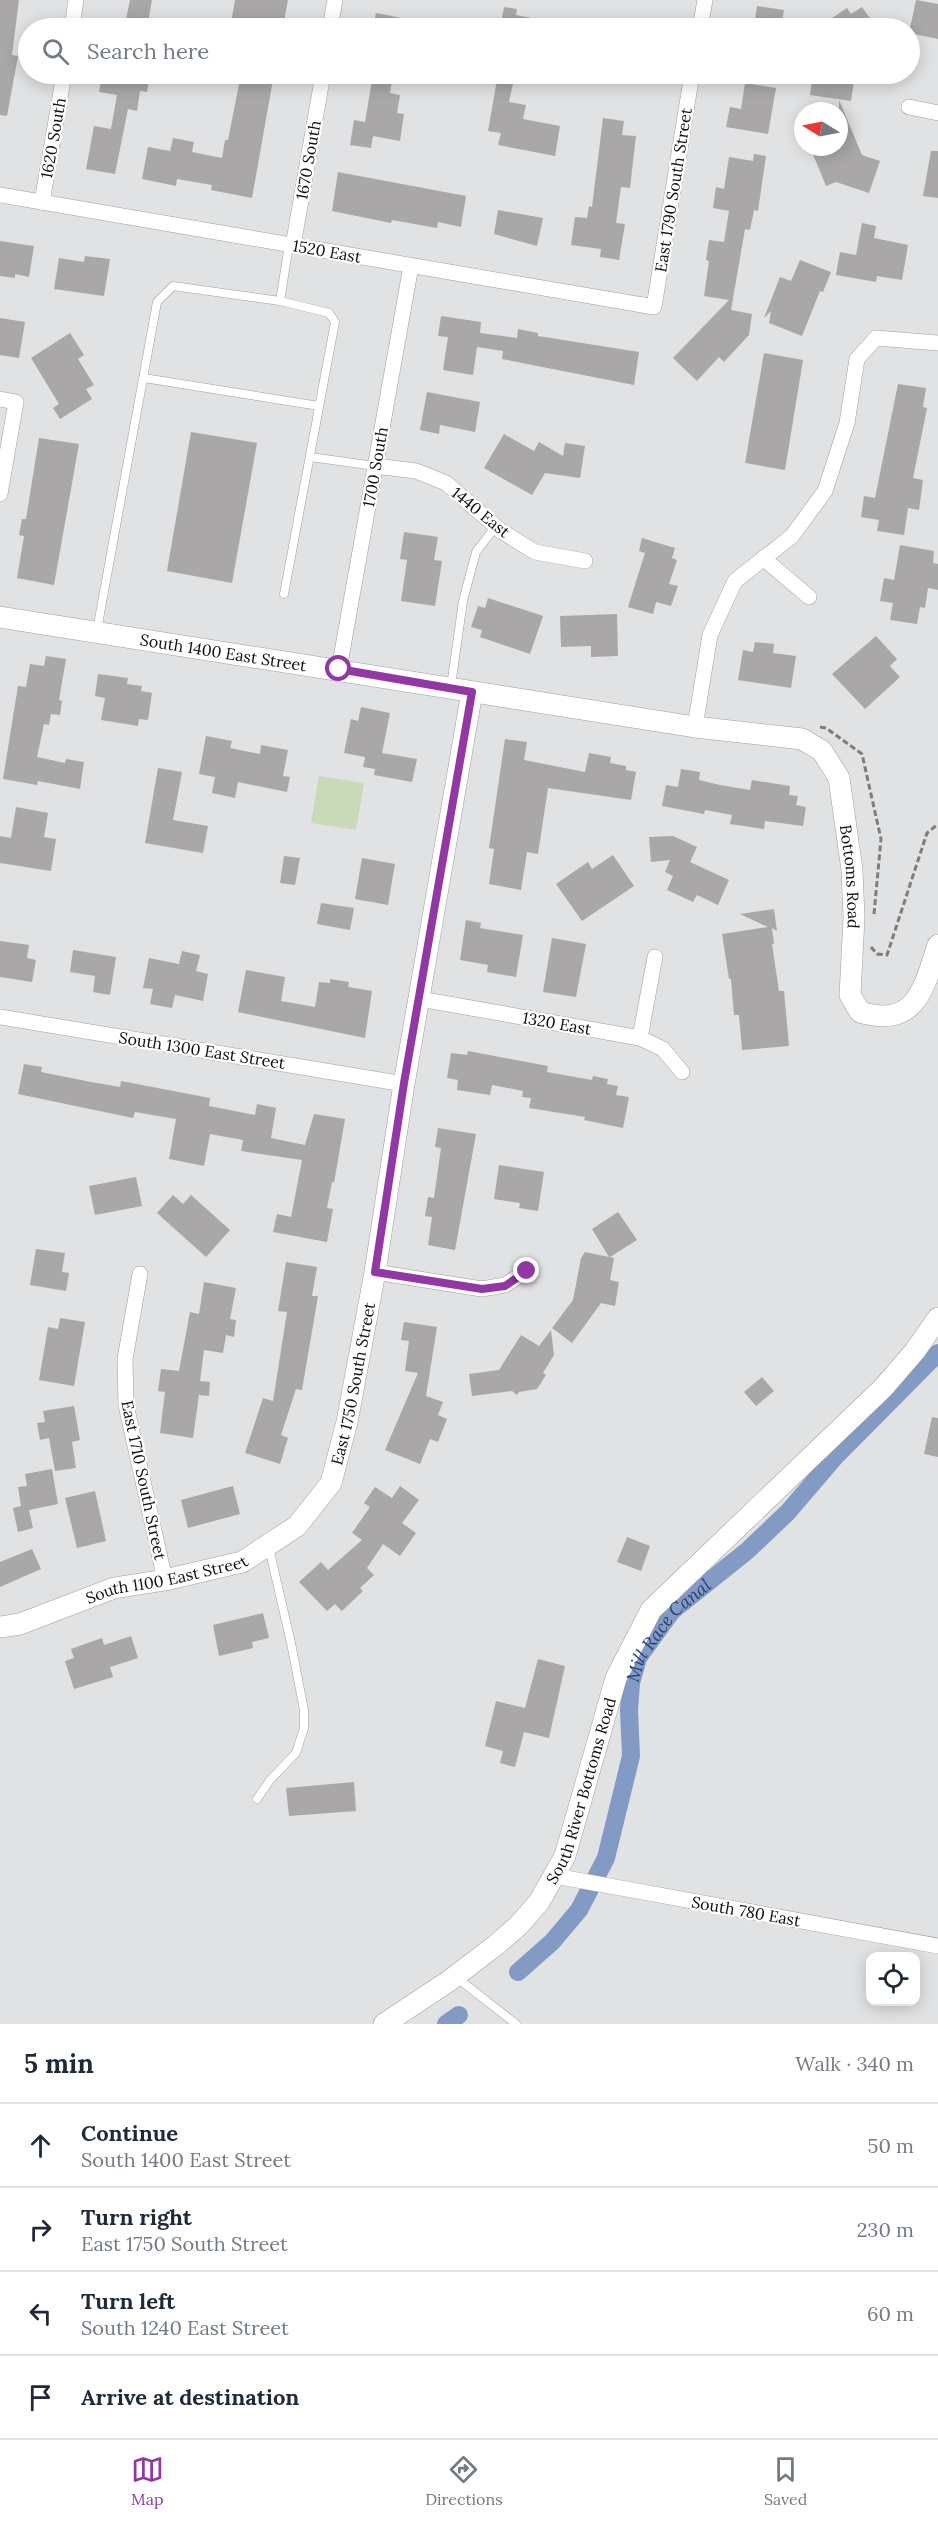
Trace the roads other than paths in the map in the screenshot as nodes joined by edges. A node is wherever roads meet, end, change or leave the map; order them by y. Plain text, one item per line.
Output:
1 (76, 0) edge
2 (335, 0) edge
3 (705, 0) edge
4 (73, 18) edge
5 (332, 18) edge
6 (702, 18) edge
7 (62, 84) edge
8 (321, 84) edge
9 (690, 84) edge
10 (909, 107) dead end
11 (938, 113) edge
12 (0, 195) edge
13 (42, 202) junction
14 (291, 245) junction
15 (411, 266) junction
16 (280, 301) junction
17 (654, 307) joint
18 (938, 343) edge
19 (144, 378) junction
20 (0, 399) edge
21 (319, 406) junction
22 (310, 457) junction
23 (375, 466) junction
24 (0, 494) edge
25 (496, 526) junction
26 (763, 558) junction
27 (585, 561) dead end
28 (284, 594) dead end
29 (808, 597) dead end
30 (0, 617) edge
31 (97, 632) junction
32 (339, 669) junction
33 (450, 688) junction
34 (472, 692) junction
35 (695, 727) junction
36 (938, 945) edge
37 (655, 957) dead end
38 (420, 999) junction
39 (0, 1017) edge
40 (640, 1038) junction
41 (682, 1072) dead end
42 (404, 1083) junction
43 (527, 1271) dead end
44 (375, 1272) junction
45 (140, 1274) dead end
46 (938, 1318) edge
47 (316, 1502) joint
48 (268, 1545) junction
49 (165, 1580) junction
50 (0, 1627) edge
51 (257, 1799) dead end
52 (555, 1876) junction
53 (938, 1946) edge
54 (454, 1976) junction
55 (384, 2024) edge
56 (516, 2024) edge

1 - 4 street
2 - 5 street
3 - 6 street
7 - 13 street, 1620 South
8 - 14 street, 1670 South
9 - 17 street, East 1790 South Street
10 - 11 street
12 - 13 street, 1520 East
13 - 14 street, 1520 East
14 - 15 street, 1520 East
14 - 16 lane
15 - 17 street, 1520 East
15 - 23 street, 1700 South
16 - 19 lane
16 - 21 lane
18 - 26 street
19 - 21 lane
19 - 31 lane
20 - 24 street
21 - 22 lane
22 - 23 lane
22 - 28 lane
23 - 25 street, 1440 East
23 - 32 street, 1700 South
25 - 27 street, 1440 East
25 - 33 lane
26 - 29 street
26 - 35 street
30 - 31 street, South 1400 East Street
31 - 32 street, South 1400 East Street
32 - 33 street, South 1400 East Street
33 - 34 street, South 1400 East Street
34 - 35 street, South 1400 East Street
34 - 38 street, East 1750 South Street
35 - 36 street, Bottoms Road
37 - 40 street
38 - 40 street, 1320 East
38 - 42 street, East 1750 South Street
39 - 42 street, South 1300 East Street
40 - 41 street, 1320 East
42 - 44 street, East 1750 South Street
43 - 44 street
44 - 47 street, East 1750 South Street
45 - 49 street, East 1710 South Street
46 - 52 street, South River Bottoms Road
47 - 48 street, South 1100 East Street
48 - 49 street, South 1100 East Street
48 - 51 lane
49 - 50 street, South 1100 East Street
52 - 53 street, South 780 East
52 - 54 street, South River Bottoms Road
54 - 55 street, South River Bottoms Road
54 - 56 lane

